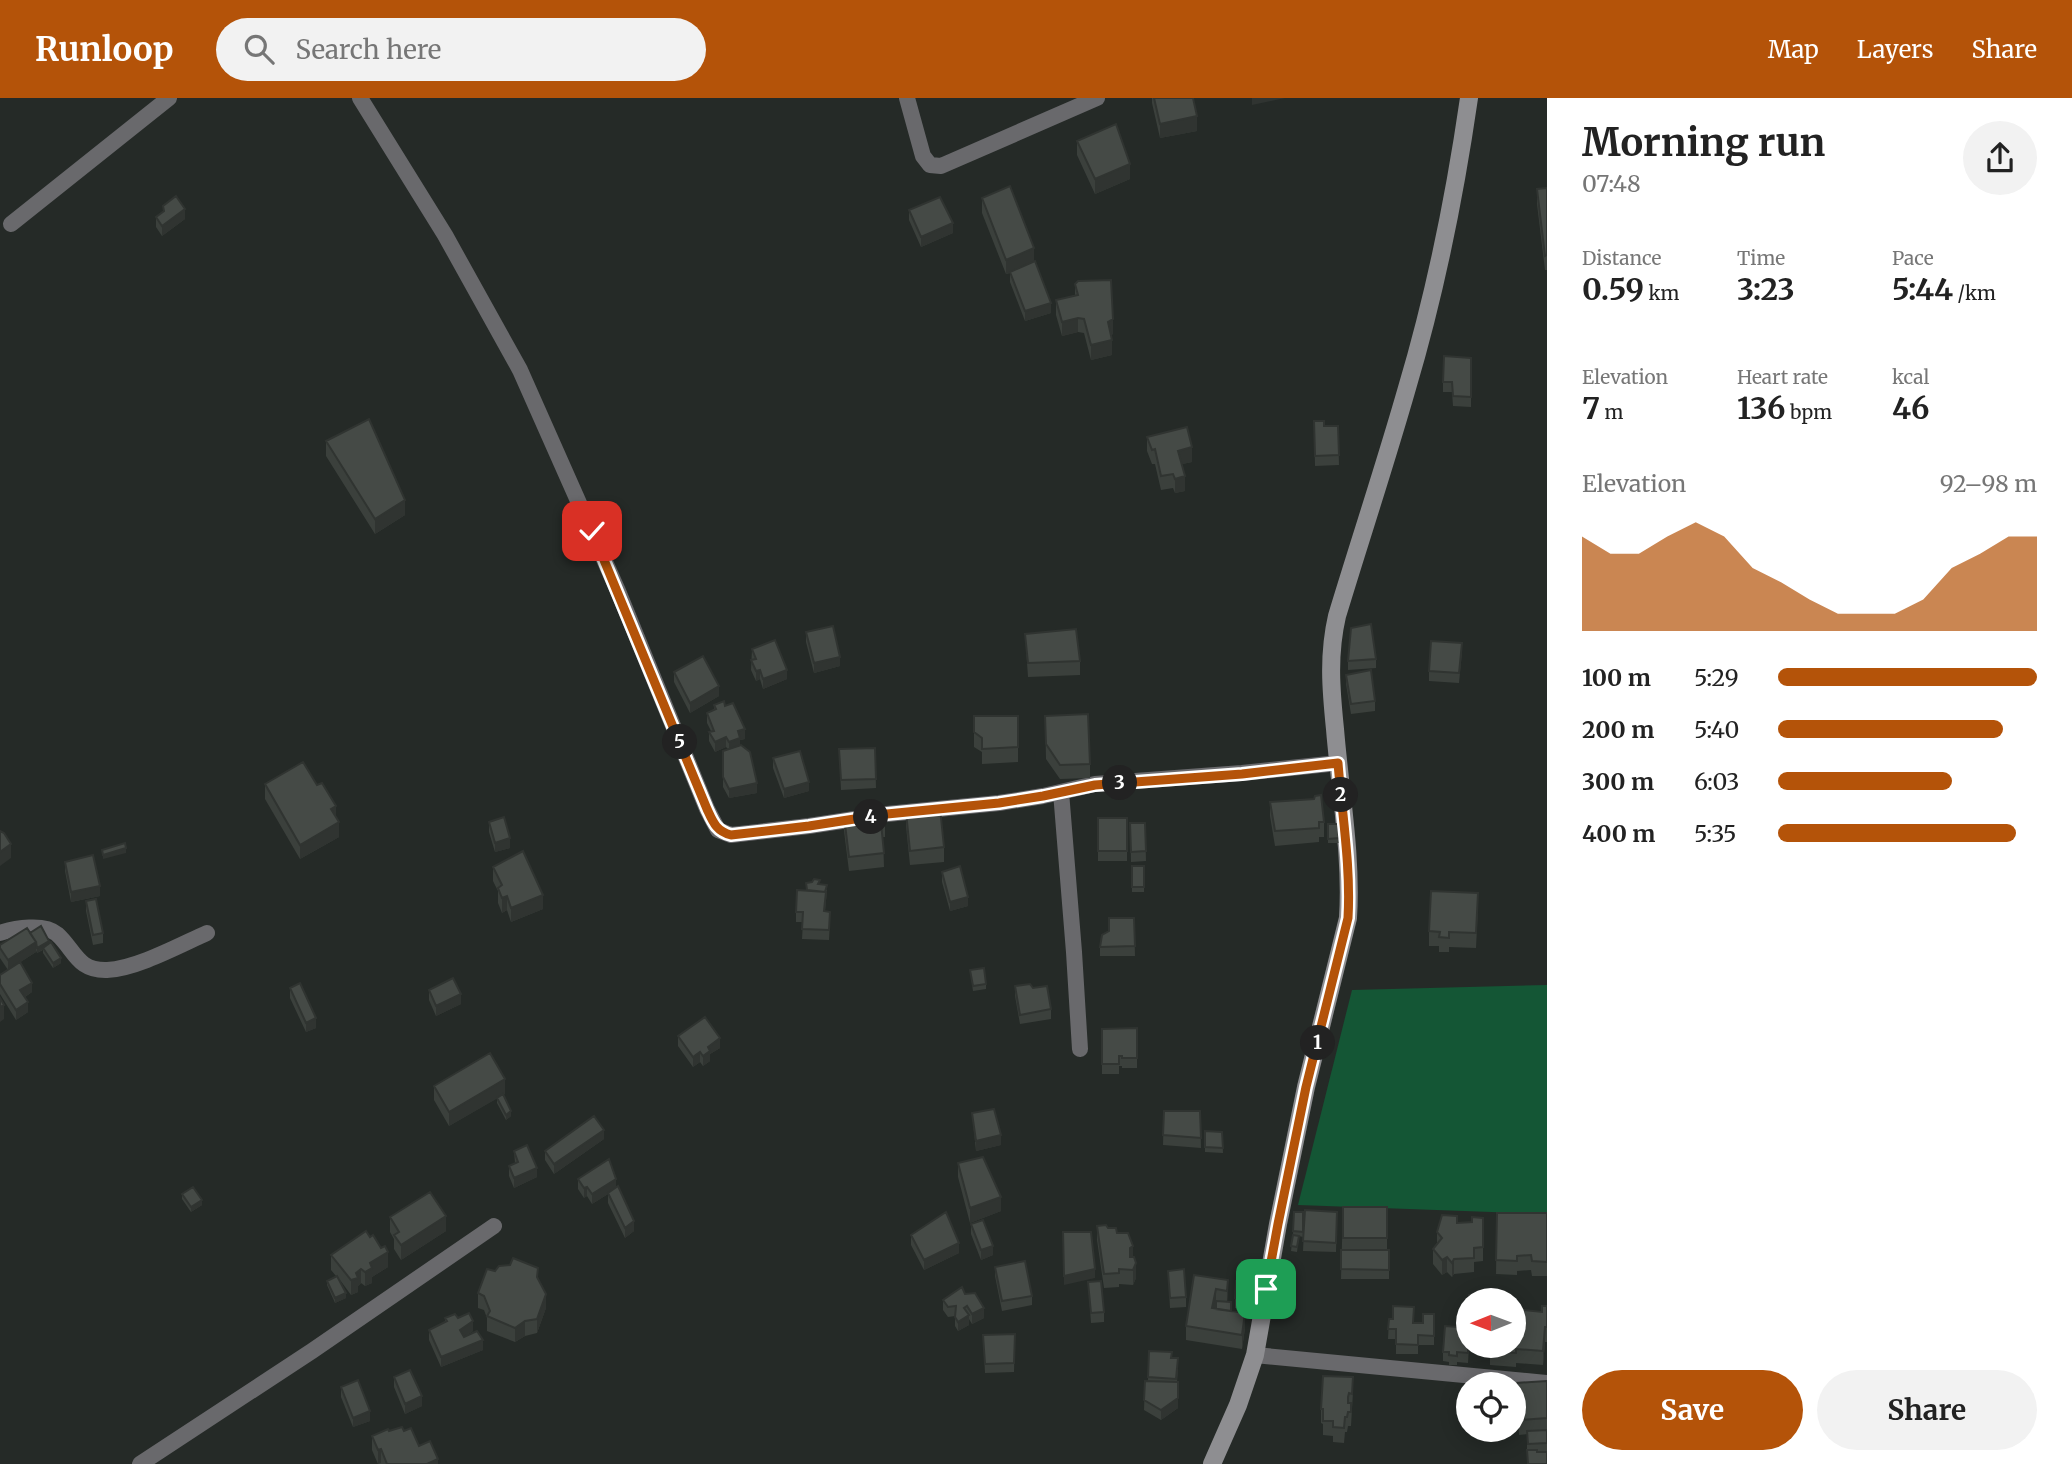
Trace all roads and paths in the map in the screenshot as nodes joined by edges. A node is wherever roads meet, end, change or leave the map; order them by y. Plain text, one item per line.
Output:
1 (169, 98) edge
2 (360, 98) edge
3 (907, 98) edge
4 (1097, 98) edge
5 (1469, 98) edge
6 (11, 224) dead end
7 (1338, 763) junction
8 (1061, 792) junction
9 (0, 933) edge
10 (207, 933) dead end
11 (1080, 1049) dead end
12 (494, 1226) dead end
13 (1255, 1355) junction
14 (1547, 1382) edge
15 (140, 1464) edge
16 (1212, 1464) edge

1 - 6 street
2 - 8 street
3 - 4 street
5 - 7 main road
7 - 8 street
7 - 13 main road
8 - 11 street
9 - 10 street
12 - 15 street
13 - 14 street
13 - 16 main road

